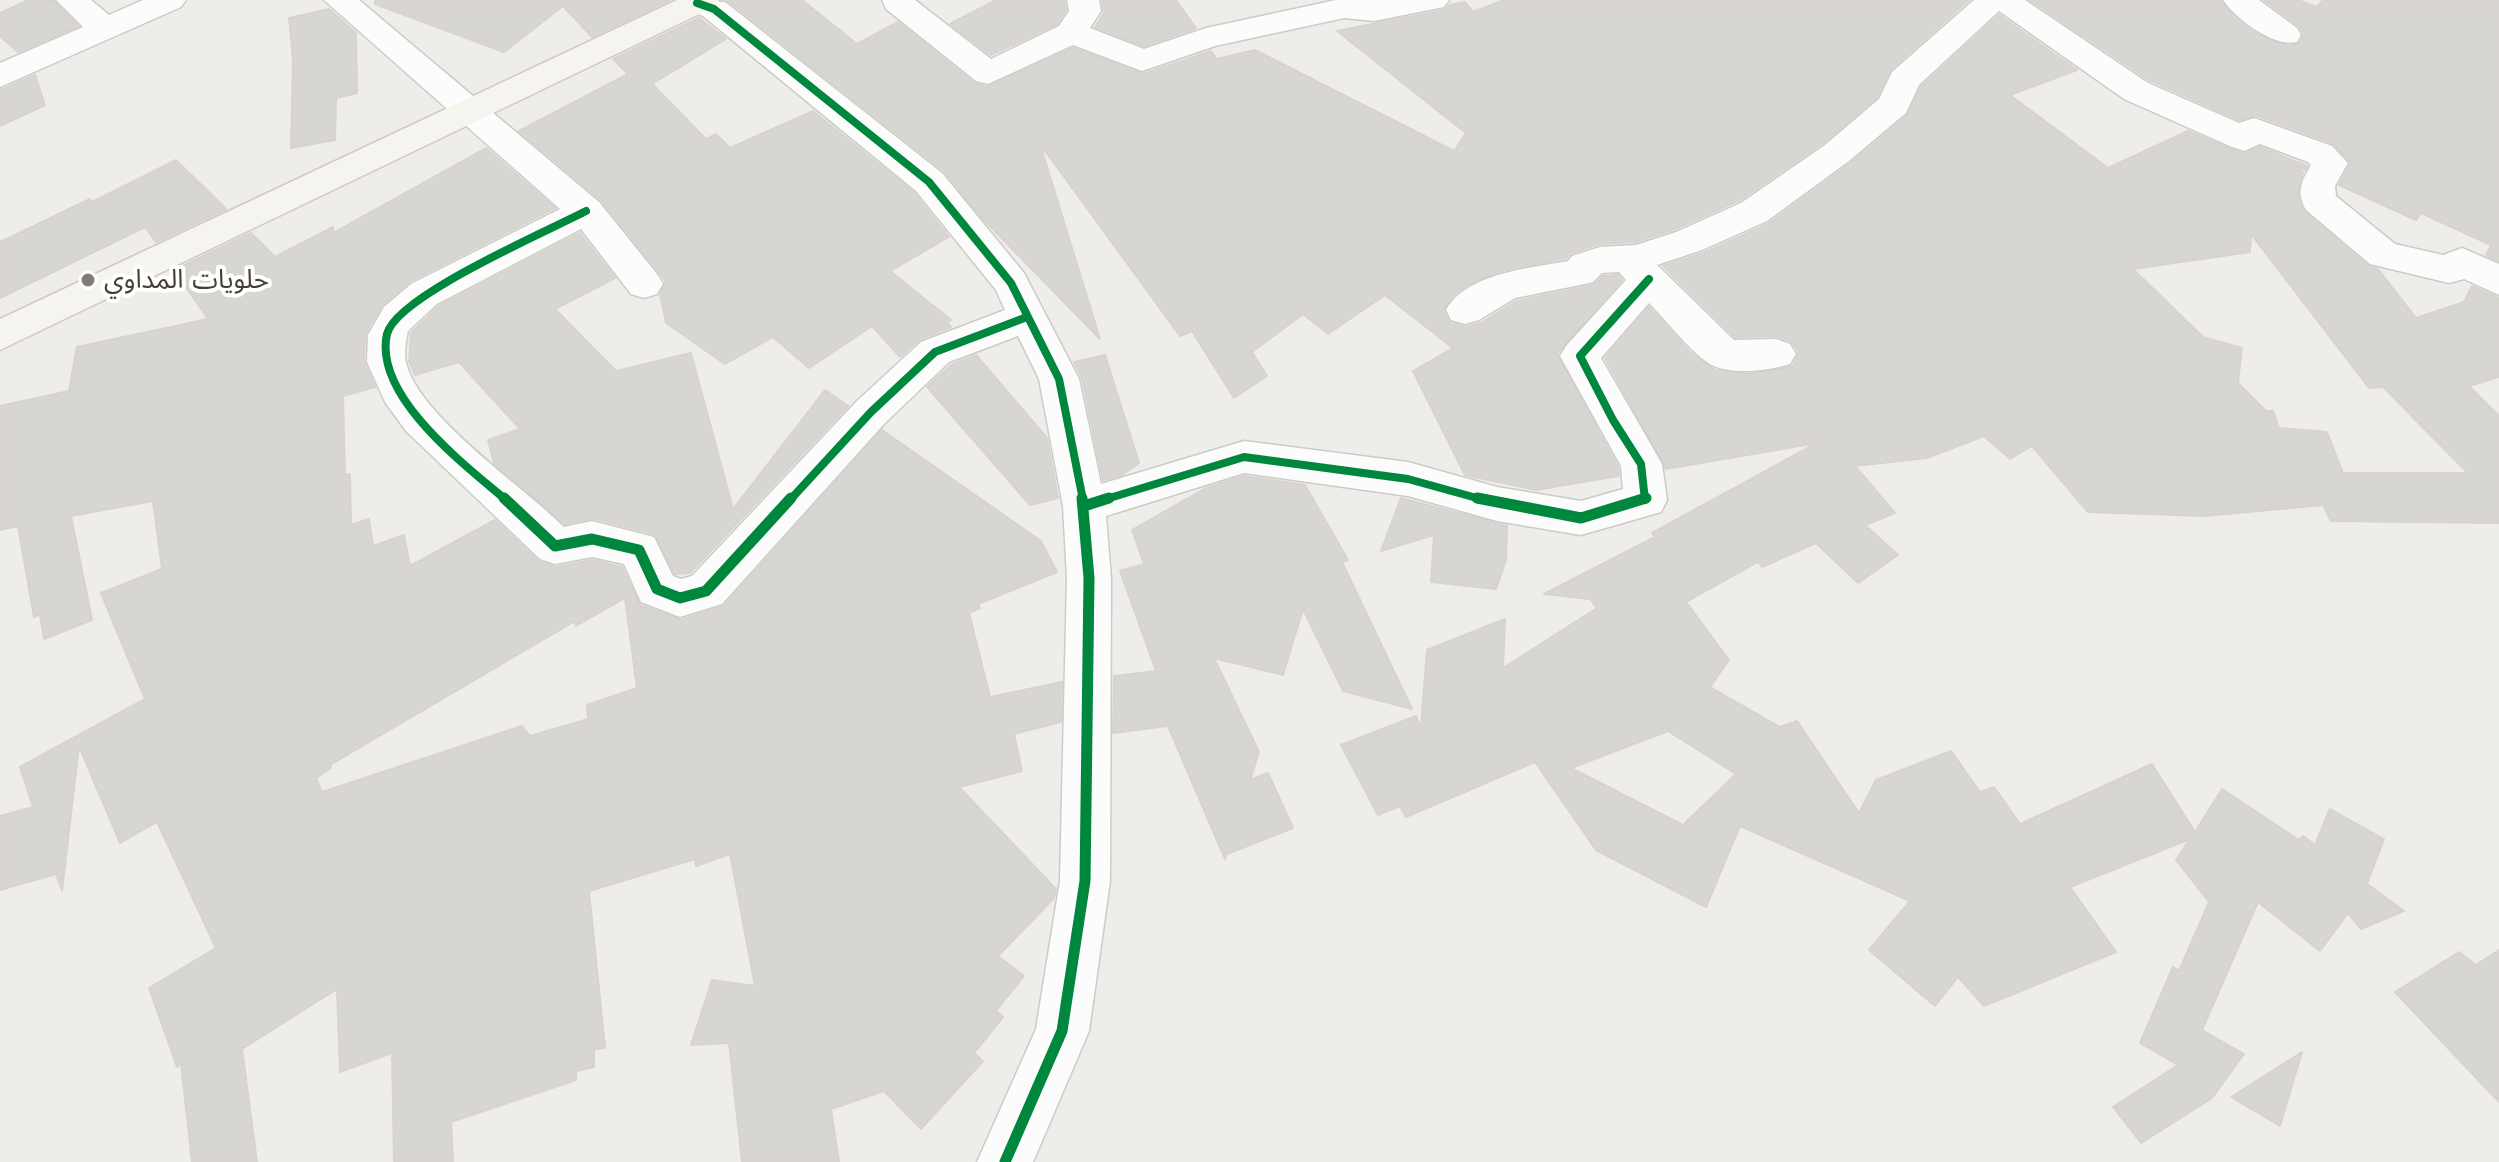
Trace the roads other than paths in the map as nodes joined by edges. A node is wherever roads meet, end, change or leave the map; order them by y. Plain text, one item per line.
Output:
1 (72, 0) edge
2 (170, 0) edge
3 (340, 0) edge
4 (1083, 0) edge
5 (1433, 0) edge
6 (1993, 0) edge
7 (2004, 0) edge
8 (2239, 0) edge
9 (700, 2) edge
10 (897, 2) edge
11 (104, 28) junction
12 (1071, 33) junction
13 (2285, 35) dead end
14 (2, 73) edge
15 (469, 110) junction
16 (586, 211) junction
17 (1638, 269) junction
18 (2499, 281) edge
19 (644, 284) dead end
20 (1465, 310) dead end
21 (1027, 317) junction
22 (0, 336) edge
23 (1776, 354) dead end
24 (1084, 506) junction
25 (1005, 1162) edge

1 - 11 street
2 - 11 street
3 - 15 street
4 - 12 street
5 - 12 street
6 - 17 street
7 - 18 street
8 - 13 street
9 - 15 main road
9 - 21 street
10 - 12 street
11 - 14 street
15 - 16 street
15 - 22 main road
16 - 19 street
16 - 21 street
17 - 20 street
17 - 23 street
17 - 24 street
21 - 24 street
24 - 25 street

